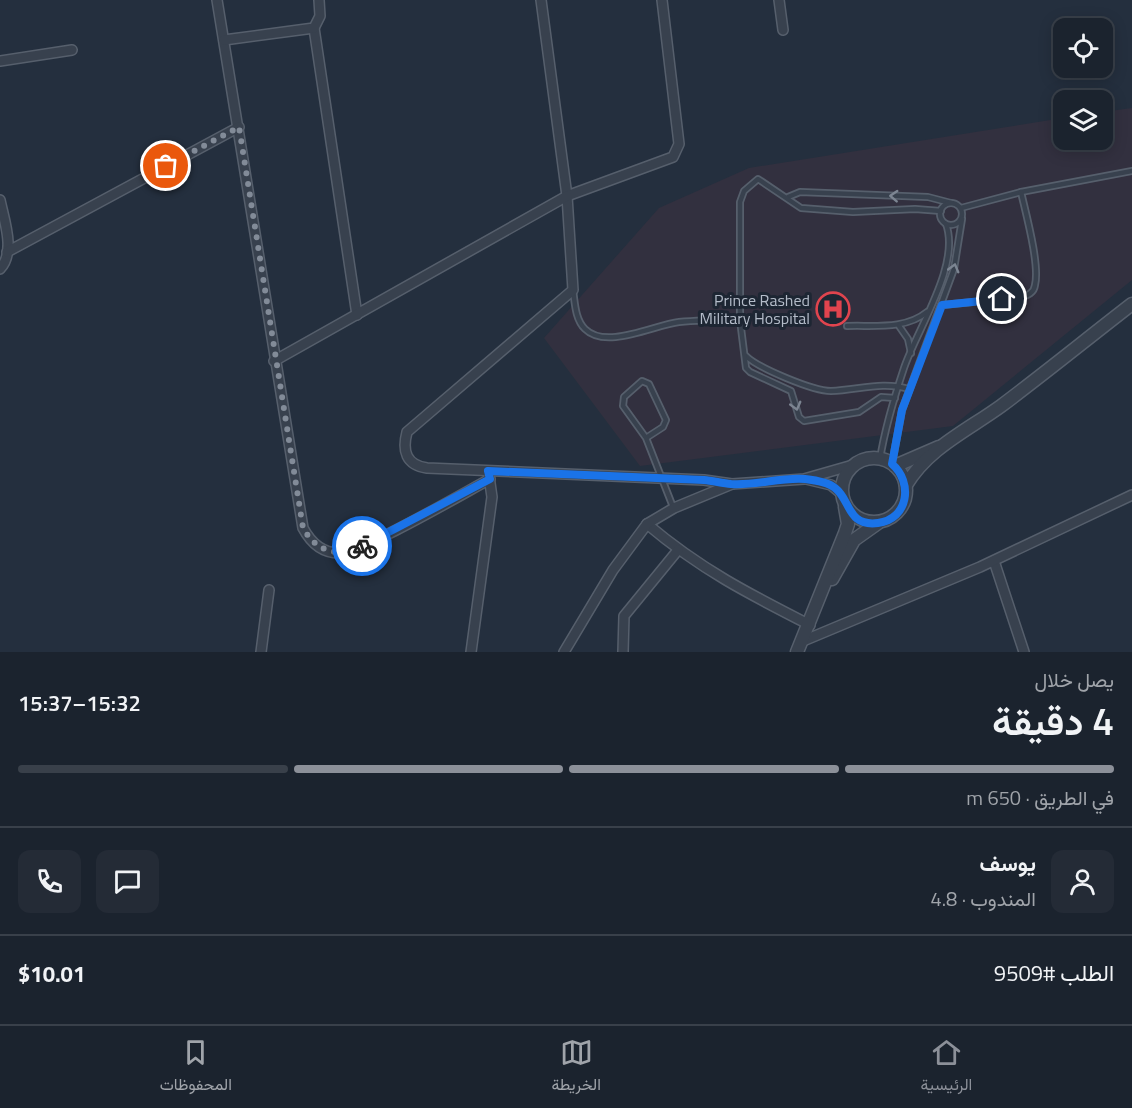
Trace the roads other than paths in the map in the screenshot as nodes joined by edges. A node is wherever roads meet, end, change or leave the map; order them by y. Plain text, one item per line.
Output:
1 (218, 0) edge
2 (319, 0) edge
3 (541, 0) edge
4 (662, 0) edge
5 (779, 0) edge
6 (314, 28) junction
7 (783, 30) dead end
8 (224, 40) junction
9 (72, 50) dead end
10 (0, 62) edge
11 (239, 127) junction
12 (1132, 171) edge
13 (1021, 192) junction
14 (567, 196) junction
15 (788, 198) junction
16 (0, 200) edge
17 (951, 203) junction
18 (961, 208) junction
19 (941, 211) junction
20 (962, 219) junction
21 (946, 224) junction
22 (7, 252) junction
23 (0, 269) edge
24 (573, 290) junction
25 (1132, 304) edge
26 (942, 305) junction
27 (928, 312) junction
28 (357, 315) junction
29 (740, 320) junction
30 (847, 326) dead end
31 (899, 326) junction
32 (911, 355) junction
33 (746, 356) junction
34 (274, 361) junction
35 (899, 386) junction
36 (909, 389) junction
37 (895, 398) junction
38 (646, 438) junction
39 (940, 446) junction
40 (889, 463) junction
41 (853, 465) junction
42 (489, 475) junction
43 (660, 478) junction
44 (804, 479) junction
45 (732, 484) junction
46 (906, 485) junction
47 (1132, 495) edge
48 (843, 499) junction
49 (674, 508) junction
50 (878, 523) junction
51 (647, 524) junction
52 (678, 550) junction
53 (994, 561) junction
54 (825, 587) junction
55 (269, 590) dead end
56 (810, 625) junction
57 (800, 646) edge
58 (261, 652) edge
59 (471, 652) edge
60 (564, 652) edge
61 (623, 652) edge
62 (1024, 652) edge

1 - 8 street
2 - 6 street
3 - 14 street
4 - 14 street
5 - 7 street
6 - 8 street
6 - 28 street
8 - 11 street
9 - 10 street
11 - 22 street
11 - 34 street
12 - 13 lane
13 - 18 lane
13 - 26 lane
14 - 24 street
14 - 28 street
17 -> 15 lane
15 - 19 lane
15 - 29 lane
16 - 22 street
17 - 18 lane
17 - 19 lane
18 - 20 lane
19 - 21 lane
20 - 21 lane
26 -> 20 lane
21 - 27 lane
22 - 23 street
24 - 29 lane
24 - 42 street
25 - 39 street
26 - 36 lane
27 - 31 lane
27 - 32 lane
28 - 34 street
29 - 33 lane
30 - 31 lane
31 - 32 lane
32 - 35 lane
33 - 35 lane
33 -> 37 lane
34 - 42 street
35 - 36 lane
35 - 37 lane
36 - 40 lane
37 - 40 lane
38 - 38 lane
38 - 43 lane
39 - 40 street
39 - 46 street
40 - 41 street
40 - 46 street
41 - 44 street
41 - 48 street
42 - 43 street
42 - 59 street
43 - 45 street
43 - 49 lane
44 - 45 street
44 - 48 street
45 - 49 street
46 - 50 street
47 - 53 street
48 - 50 street
48 - 54 street
49 - 51 street
50 - 54 street
51 - 52 street
51 - 60 street
52 - 56 street
52 - 61 street
53 - 57 street
53 - 62 street
54 - 56 street
55 - 58 street
56 - 57 street

